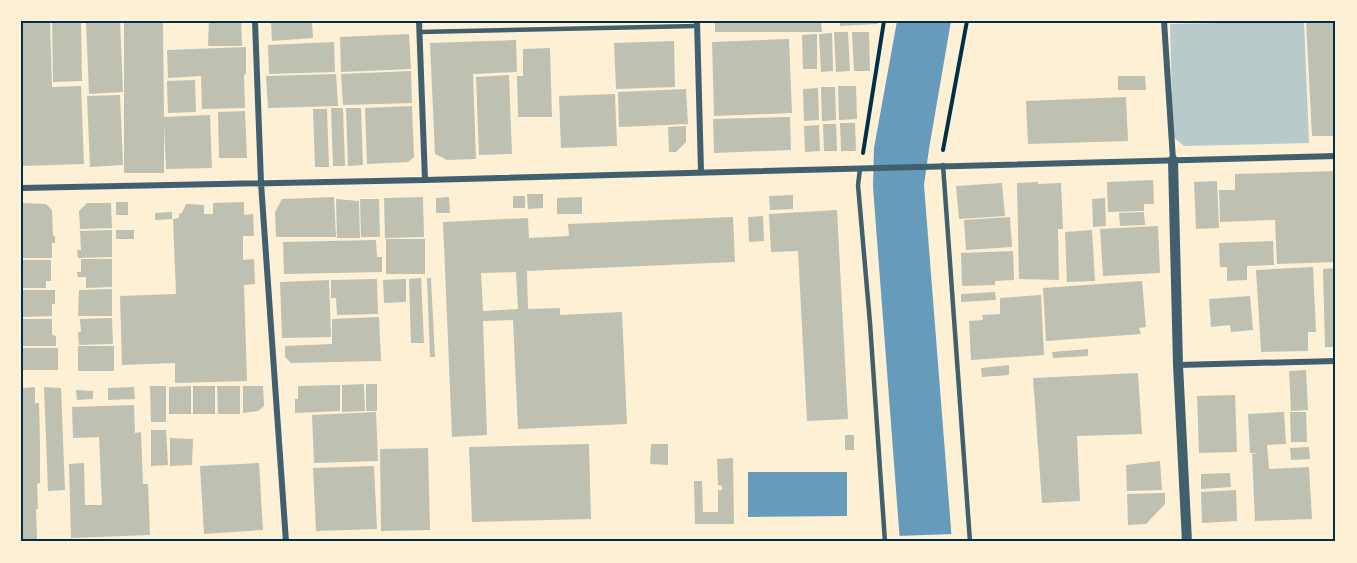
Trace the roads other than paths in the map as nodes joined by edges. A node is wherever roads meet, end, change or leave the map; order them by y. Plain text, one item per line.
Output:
1 (255, 21) edge
2 (419, 21) edge
3 (1164, 21) edge
4 (697, 23) edge
5 (419, 32) junction
6 (1336, 156) edge
7 (1173, 160) junction
8 (941, 165) junction
9 (864, 168) junction
10 (701, 172) junction
11 (425, 180) junction
12 (261, 183) junction
13 (21, 188) edge
14 (1336, 361) edge
15 (1178, 366) junction
16 (285, 542) edge
17 (885, 542) edge
18 (970, 542) edge
19 (1187, 542) edge

1 - 12 street
2 - 5 street
3 - 7 street
4 - 5 lane
4 - 10 street
5 - 11 street
6 - 7 street
7 - 8 street
7 - 15 street
8 - 9 street
8 - 18 lane
9 - 10 street
9 - 17 lane
10 - 11 street
11 - 12 street
12 - 13 street
12 - 16 street
14 - 15 street
15 - 19 street

